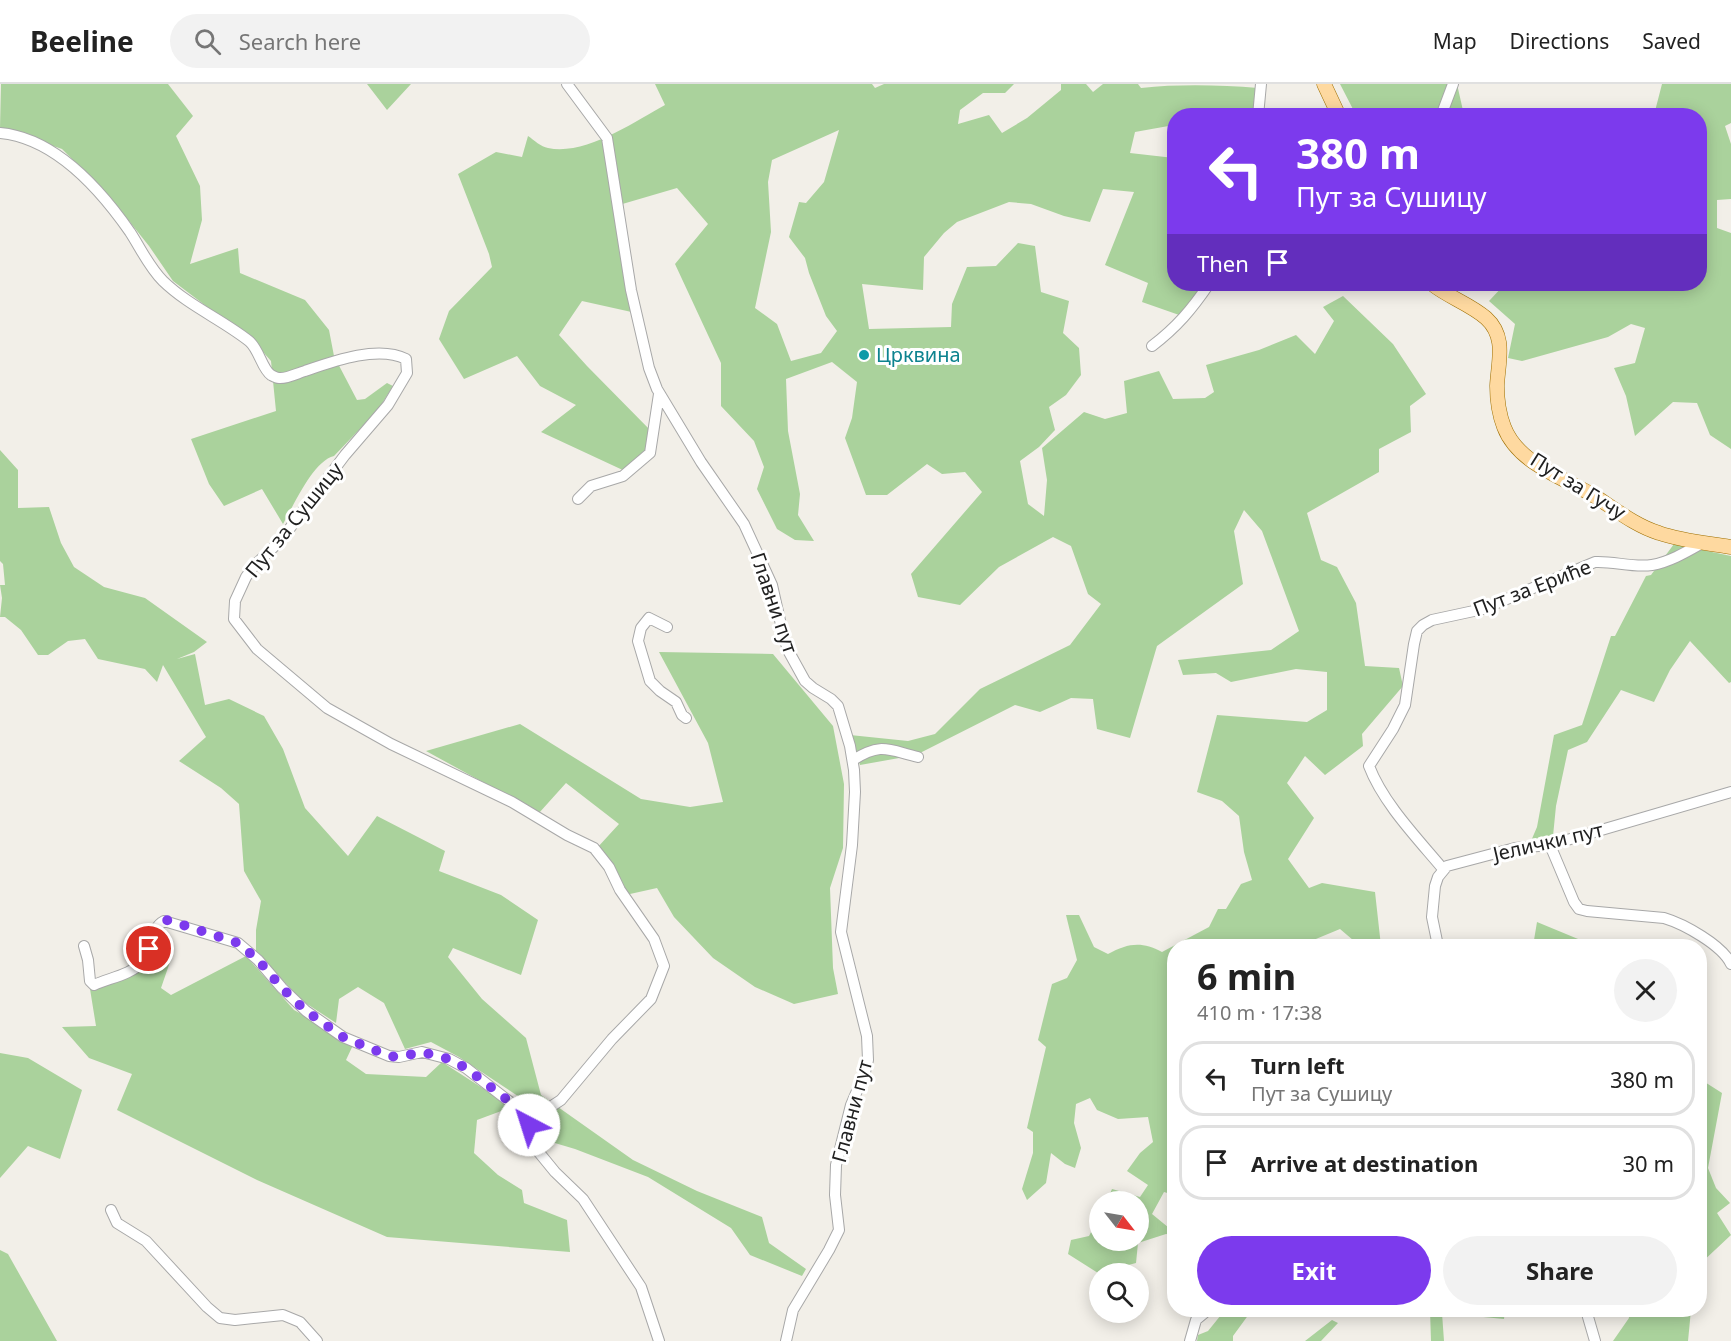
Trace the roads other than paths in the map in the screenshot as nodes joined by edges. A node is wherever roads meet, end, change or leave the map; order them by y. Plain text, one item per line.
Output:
1 (567, 84) edge
2 (1261, 84) edge
3 (1324, 84) edge
4 (1453, 84) edge
5 (1259, 108) edge
6 (1335, 108) edge
7 (1445, 108) edge
8 (0, 133) edge
9 (1204, 291) edge
10 (1443, 291) edge
11 (1152, 346) dead end
12 (659, 394) junction
13 (578, 499) dead end
14 (1704, 543) junction
15 (1731, 548) edge
16 (668, 627) dead end
17 (686, 718) dead end
18 (918, 757) dead end
19 (853, 760) junction
20 (1731, 792) edge
21 (1550, 845) junction
22 (1443, 869) junction
23 (1437, 939) edge
24 (1704, 939) edge
25 (1707, 941) edge
26 (84, 946) dead end
27 (1731, 964) edge
28 (532, 1119) junction
29 (111, 1210) dead end
30 (1200, 1317) edge
31 (1588, 1317) edge
32 (317, 1341) edge
33 (659, 1341) edge
34 (786, 1341) edge
35 (1190, 1341) edge
36 (1595, 1341) edge

1 - 12 street, Главни пут
2 - 5 street
3 - 6 main road
4 - 7 street
8 - 28 street, Пут за Сушицу
9 - 11 street
10 - 14 main road, Пут за Гучу
12 - 13 street
12 - 19 street, Главни пут
14 - 15 main road, Пут за Гучу
14 - 22 street, Пут за Ериће
16 - 17 street
18 - 19 street
19 - 34 street, Главни пут
20 - 21 street, Јелички пут
21 - 22 street, Јелички пут
21 - 24 street
22 - 23 street
25 - 27 street
26 - 28 street
28 - 33 street
29 - 32 street
30 - 35 street
31 - 36 street

